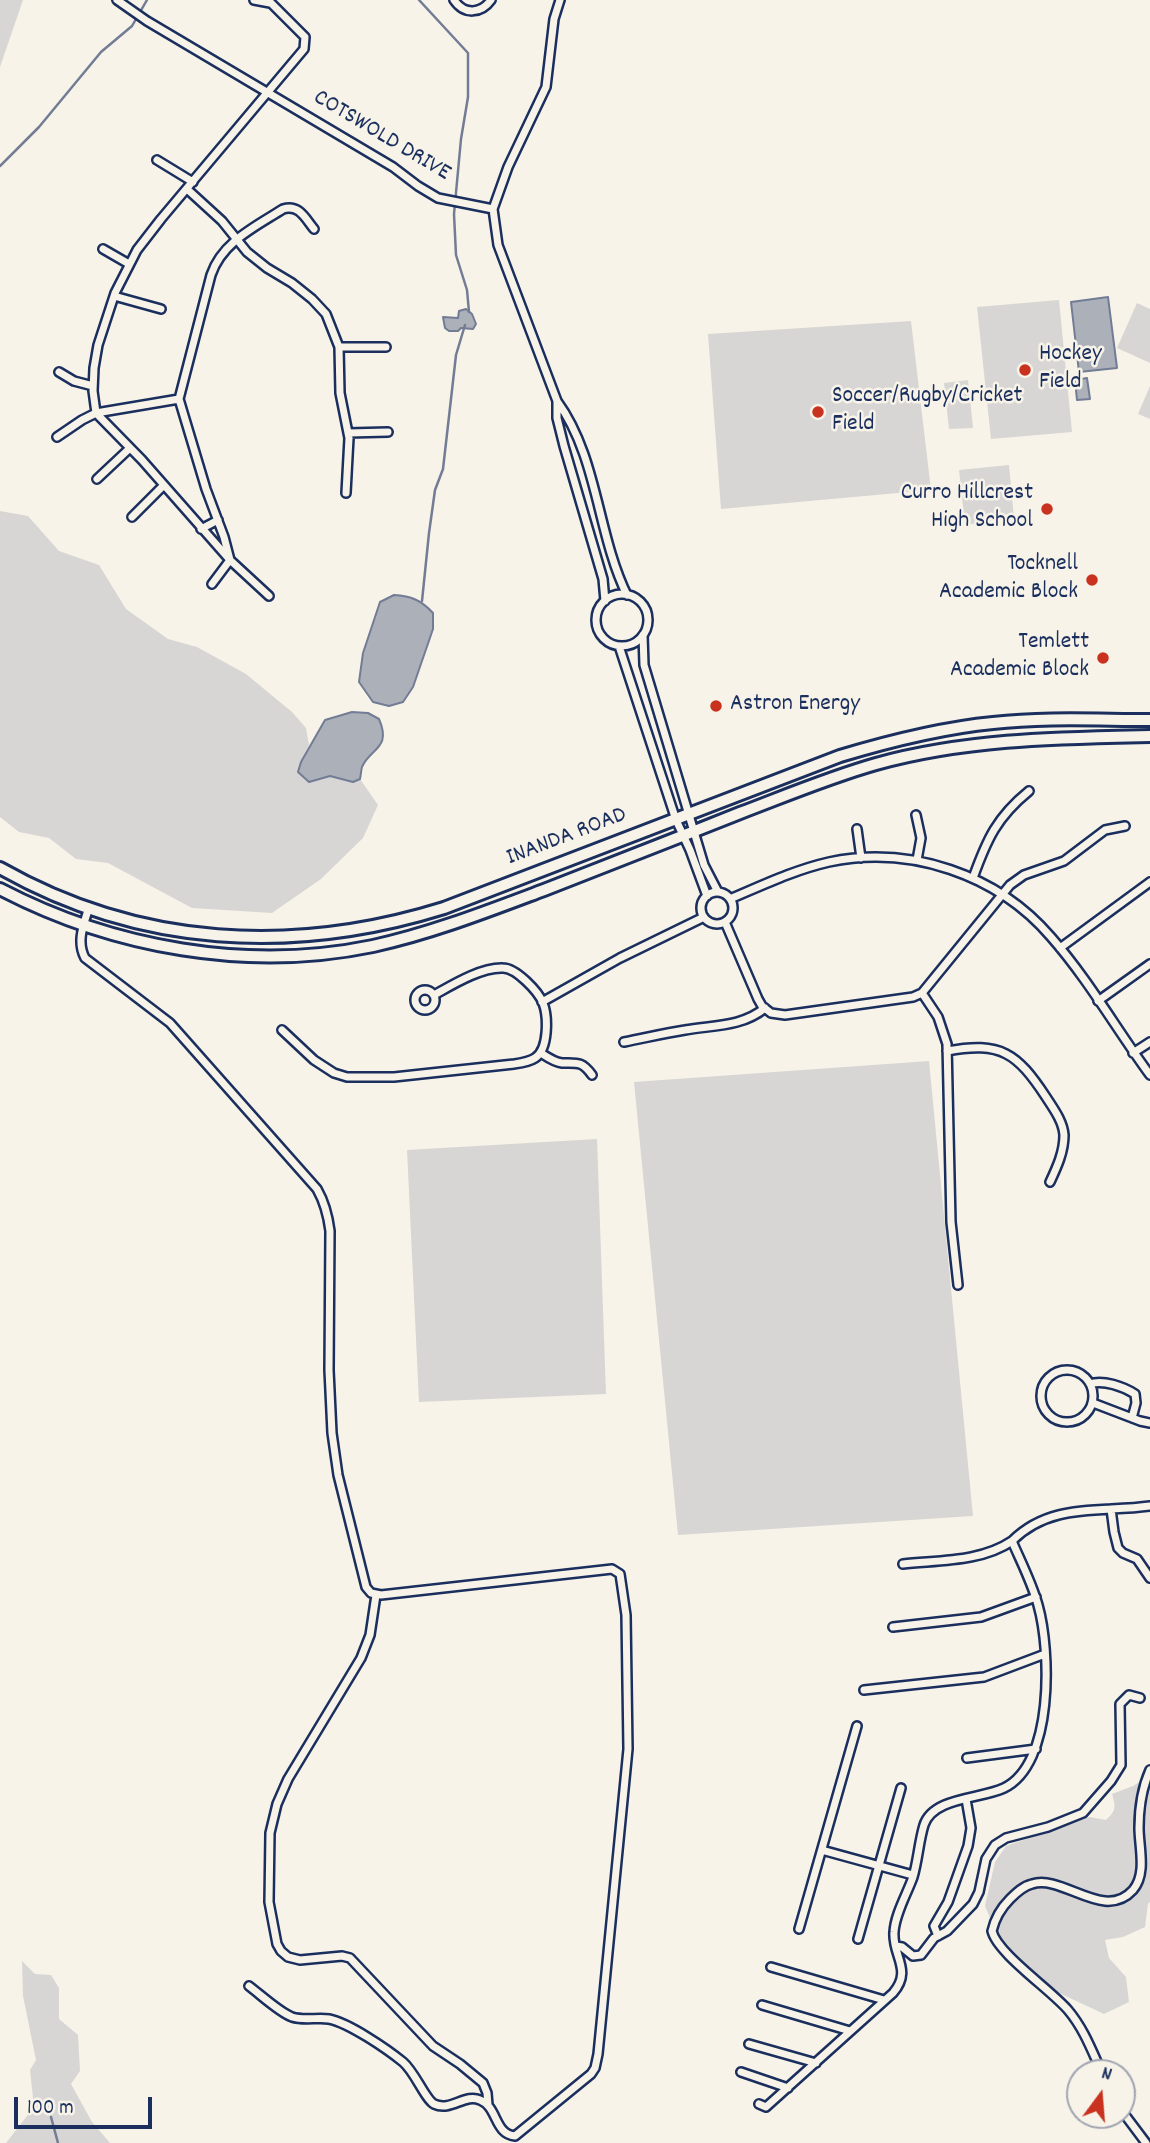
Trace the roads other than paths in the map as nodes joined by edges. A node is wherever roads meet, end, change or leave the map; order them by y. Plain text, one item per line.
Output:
1 (117, 0) edge
2 (254, 0) edge
3 (454, 0) edge
4 (491, 0) edge
5 (560, 0) edge
6 (269, 2) edge
7 (269, 92) junction
8 (157, 160) dead end
9 (190, 185) junction
10 (493, 209) junction
11 (314, 229) dead end
12 (236, 239) junction
13 (103, 249) dead end
14 (129, 264) junction
15 (114, 296) junction
16 (161, 309) dead end
17 (339, 347) junction
18 (386, 347) dead end
19 (59, 372) dead end
20 (93, 386) junction
21 (179, 399) junction
22 (557, 401) junction
23 (96, 413) junction
24 (388, 432) dead end
25 (348, 433) junction
26 (577, 436) junction
27 (57, 437) dead end
28 (563, 441) junction
29 (130, 448) junction
30 (97, 479) dead end
31 (163, 485) junction
32 (346, 493) dead end
33 (596, 496) junction
34 (580, 501) junction
35 (132, 517) dead end
36 (218, 520) junction
37 (201, 530) junction
38 (230, 561) junction
39 (212, 584) dead end
40 (627, 595) junction
41 (269, 596) dead end
42 (605, 601) junction
43 (643, 635) junction
44 (619, 646) junction
45 (1150, 720) edge
46 (1150, 736) edge
47 (1029, 791) dead end
48 (689, 814) junction
49 (916, 815) dead end
50 (676, 820) junction
51 (1125, 826) dead end
52 (857, 829) dead end
53 (694, 831) junction
54 (683, 836) junction
55 (861, 858) junction
56 (917, 860) junction
57 (0, 868) edge
58 (973, 878) junction
59 (1150, 882) edge
60 (0, 889) edge
61 (718, 892) junction
62 (1003, 893) junction
63 (707, 896) junction
64 (730, 899) junction
65 (89, 907) junction
66 (704, 917) junction
67 (725, 922) junction
68 (84, 925) junction
69 (1060, 948) junction
70 (1150, 964) edge
71 (922, 993) junction
72 (434, 995) dead end
73 (1097, 1001) junction
74 (542, 1002) junction
75 (765, 1008) junction
76 (282, 1030) dead end
77 (624, 1042) dead end
78 (1150, 1042) edge
79 (947, 1051) junction
80 (541, 1053) junction
81 (1133, 1054) junction
82 (592, 1075) dead end
83 (1150, 1075) edge
84 (1050, 1182) dead end
85 (958, 1285) dead end
86 (1090, 1384) junction
87 (1093, 1403) junction
88 (1132, 1418) junction
89 (1150, 1423) edge
90 (1150, 1506) edge
91 (1111, 1509) junction
92 (1012, 1541) junction
93 (903, 1564) dead end
94 (1150, 1578) edge
95 (376, 1595) junction
96 (1036, 1597) junction
97 (893, 1627) dead end
98 (1045, 1654) junction
99 (864, 1690) dead end
100 (1140, 1698) dead end
101 (857, 1726) dead end
102 (1037, 1749) junction
103 (967, 1758) dead end
104 (1150, 1770) edge
105 (901, 1788) dead end
106 (966, 1799) junction
107 (822, 1850) junction
108 (880, 1866) junction
109 (914, 1875) junction
110 (799, 1929) dead end
111 (938, 1936) junction
112 (858, 1939) dead end
113 (896, 1946) junction
114 (771, 1967) dead end
115 (249, 1986) dead end
116 (884, 2000) junction
117 (762, 2005) dead end
118 (850, 2031) junction
119 (749, 2044) dead end
120 (1096, 2059) edge
121 (816, 2063) junction
122 (741, 2072) dead end
123 (788, 2088) junction
124 (759, 2104) dead end
125 (488, 2105) junction

1 - 7 street, COTSWOLD DRIVE
2 - 6 street
3 - 4 street
5 - 10 street
6 - 7 street
7 - 9 street
7 - 10 street, COTSWOLD DRIVE
8 - 9 street
9 - 12 street
9 - 14 street
10 - 22 street
11 - 12 street
12 - 17 street
12 - 21 street
13 - 14 street
14 - 15 street
15 - 16 street
15 - 20 street
17 - 18 street
17 - 25 street
19 - 20 street
20 - 23 street
21 - 23 street
21 - 36 street
22 - 26 street
22 - 28 street
23 - 27 street
23 - 29 street
24 - 25 street
25 - 32 street
26 - 28 street
26 - 33 street
28 - 34 street
29 - 30 street
29 - 31 street
31 - 35 street
31 - 37 street
33 - 34 street
33 - 40 street
34 - 42 street
36 - 37 street
36 - 38 street
37 - 38 street
38 - 39 street
38 - 41 street
40 - 42 street
40 - 43 street
42 - 44 street
43 - 44 street
43 - 48 street
44 - 50 street
45 - 48 main road, INANDA ROAD
46 - 53 main road, INANDA ROAD
47 - 58 street
48 - 50 main road, INANDA ROAD
48 - 53 street
49 - 56 street
50 - 54 street
50 - 65 main road, INANDA ROAD
51 - 62 street
52 - 55 street
53 - 54 main road, INANDA ROAD
53 - 61 street
54 - 63 street
54 - 68 main road, INANDA ROAD
55 - 56 street
55 - 64 street
56 - 58 street
57 - 65 main road, INANDA ROAD
58 - 62 street
59 - 69 street
60 - 68 main road, INANDA ROAD
61 - 63 street
61 - 64 street
62 - 69 street
62 - 71 street
63 - 66 street
64 - 67 street
65 - 68 street
66 - 67 street
66 - 74 street
67 - 75 street
68 - 95 street
69 - 73 street
70 - 73 street
71 - 75 street
71 - 79 street
72 - 74 street
73 - 81 street
74 - 80 street
75 - 77 street
76 - 80 street
78 - 81 street
79 - 84 street
79 - 85 street
80 - 82 street
81 - 83 street
86 - 87 street
86 - 87 street
86 - 88 street
87 - 88 street
88 - 89 street
90 - 91 street
91 - 92 street
91 - 94 street
92 - 93 street
92 - 96 street
95 - 125 street
95 - 125 street
96 - 97 street
96 - 98 street
98 - 99 street
98 - 102 street
100 - 111 street
101 - 107 street
102 - 103 street
102 - 106 street
104 - 120 street
105 - 108 street
106 - 109 street
106 - 111 street
107 - 108 street
107 - 110 street
108 - 109 street
108 - 112 street
109 - 113 street
111 - 113 street
113 - 116 street
114 - 116 street
115 - 125 street
116 - 118 street
117 - 118 street
118 - 121 street
119 - 121 street
121 - 123 street
122 - 123 street
123 - 124 street

